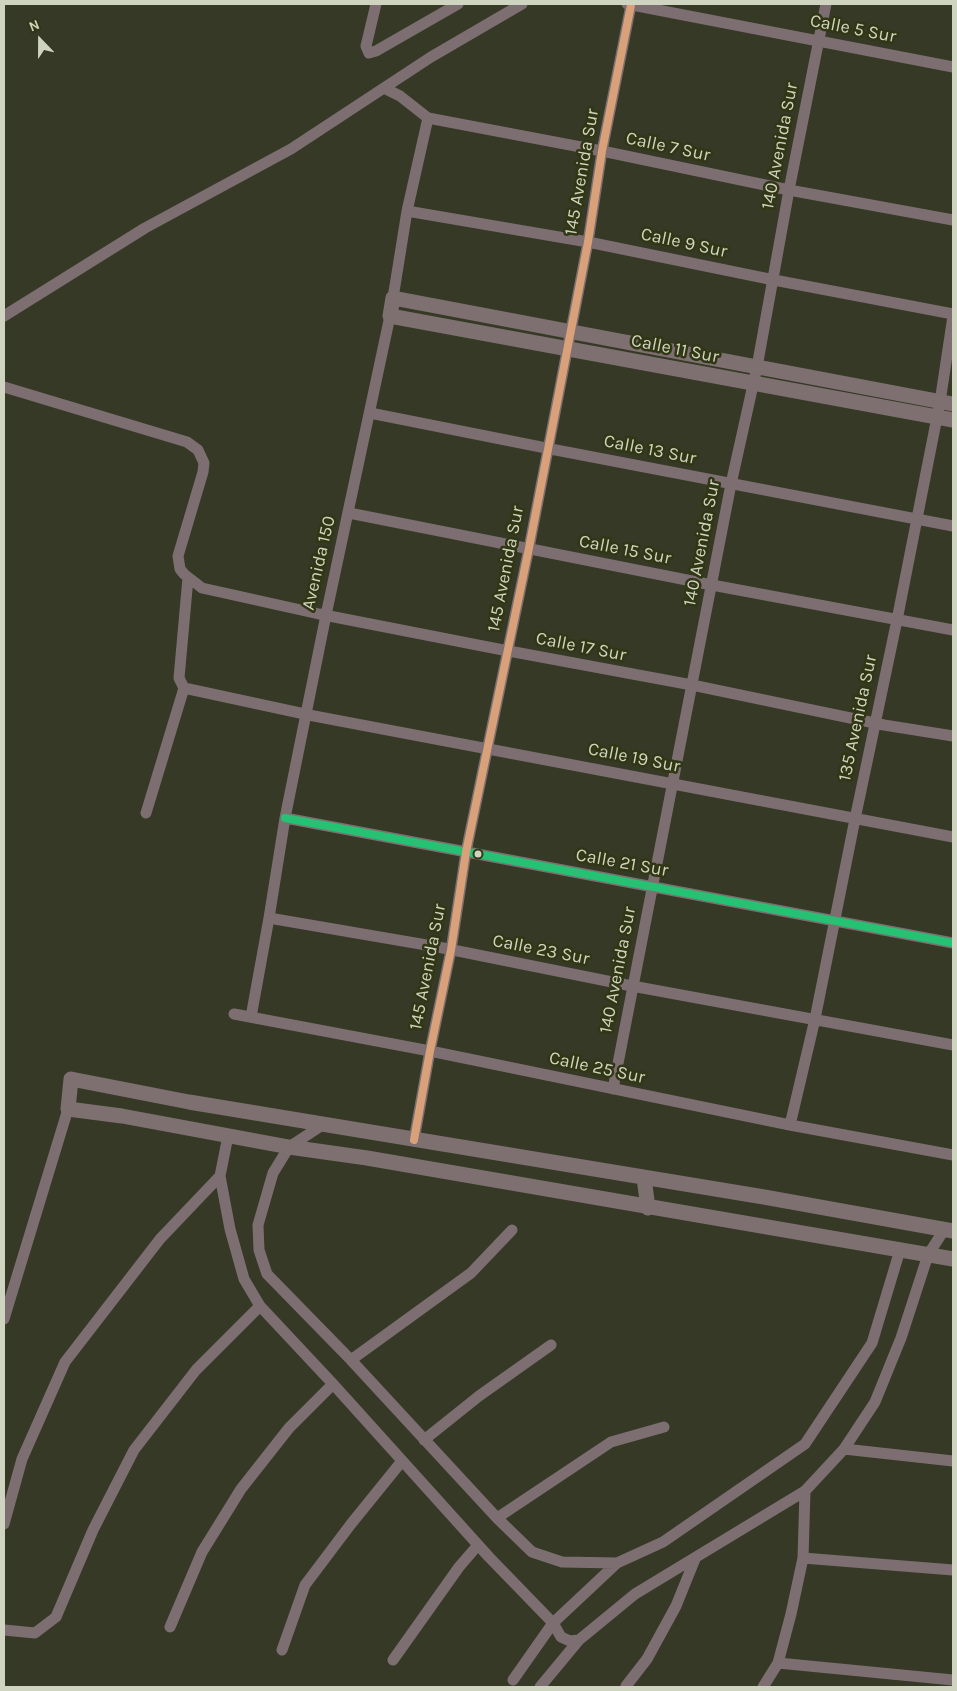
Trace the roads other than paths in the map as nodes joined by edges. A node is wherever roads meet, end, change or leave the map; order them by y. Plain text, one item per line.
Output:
1 (376, 4) edge
2 (458, 4) edge
3 (522, 4) edge
4 (629, 4) edge
5 (826, 4) edge
6 (819, 40) junction
7 (953, 67) edge
8 (384, 88) junction
9 (428, 118) junction
10 (602, 151) junction
11 (789, 190) junction
12 (407, 211) junction
13 (953, 220) edge
14 (588, 242) junction
15 (774, 280) junction
16 (393, 298) junction
17 (953, 315) edge
18 (4, 316) edge
19 (390, 316) junction
20 (569, 340) junction
21 (757, 367) junction
22 (754, 384) junction
23 (4, 387) edge
24 (943, 408) edge
25 (370, 412) junction
26 (953, 420) edge
27 (548, 448) junction
28 (732, 484) junction
29 (349, 513) junction
30 (916, 520) junction
31 (953, 526) edge
32 (529, 548) junction
33 (188, 578) junction
34 (712, 585) junction
35 (326, 615) junction
36 (897, 620) junction
37 (953, 630) edge
38 (508, 651) junction
39 (692, 686) junction
40 (184, 688) junction
41 (307, 714) junction
42 (875, 722) junction
43 (953, 736) edge
44 (487, 748) junction
45 (673, 783) junction
46 (146, 812) dead end
47 (285, 818) junction
48 (855, 819) junction
49 (953, 837) edge
50 (466, 852) junction
51 (652, 886) junction
52 (270, 918) junction
53 (835, 920) junction
54 (953, 943) edge
55 (451, 950) junction
56 (632, 986) junction
57 (234, 1014) dead end
58 (251, 1017) junction
59 (815, 1019) junction
60 (953, 1045) edge
61 (430, 1051) junction
62 (613, 1089) junction
63 (68, 1109) junction
64 (324, 1124) junction
65 (790, 1125) junction
66 (228, 1136) junction
67 (414, 1140) junction
68 (289, 1147) junction
69 (953, 1155) edge
70 (220, 1176) junction
71 (644, 1178) junction
72 (648, 1208) junction
73 (512, 1230) dead end
74 (948, 1230) edge
75 (900, 1250) junction
76 (928, 1255) junction
77 (953, 1259) edge
78 (260, 1306) junction
79 (4, 1319) edge
80 (551, 1345) dead end
81 (351, 1360) junction
82 (333, 1384) junction
83 (664, 1427) dead end
84 (424, 1440) junction
85 (844, 1448) junction
86 (953, 1461) edge
87 (402, 1462) junction
88 (805, 1491) junction
89 (497, 1518) junction
90 (4, 1524) edge
91 (478, 1545) junction
92 (803, 1558) junction
93 (695, 1559) junction
94 (617, 1563) junction
95 (953, 1570) edge
96 (553, 1623) junction
97 (170, 1627) dead end
98 (4, 1630) edge
99 (579, 1640) junction
100 (282, 1650) dead end
101 (393, 1660) dead end
102 (778, 1663) junction
103 (513, 1680) dead end
104 (953, 1680) edge
105 (626, 1686) edge
106 (540, 1687) edge
107 (763, 1687) edge

1 - 2 street
3 - 8 street
4 - 6 street, Calle 5 Sur
4 - 10 street, 145 Avenida Sur
5 - 6 street, 140 Avenida Sur
6 - 7 street, Calle 5 Sur
6 - 11 street, 140 Avenida Sur
8 - 9 street, Calle 7 Sur
8 - 18 street
9 - 10 street, Calle 7 Sur
9 - 12 street, Avenida 150
10 - 11 street, Calle 7 Sur
10 - 14 street, 145 Avenida Sur
11 - 13 street, Calle 7 Sur
11 - 15 street, 140 Avenida Sur
12 - 14 street, Calle 9 Sur
12 - 16 street, Avenida 150
14 - 15 street, Calle 9 Sur
14 - 20 street, 145 Avenida Sur
15 - 17 street, Calle 9 Sur
15 - 21 street, 140 Avenida Sur
16 - 19 main road, Avenida 150
16 - 20 main road, Calle 11 Sur
17 - 24 street, 135 Avenida Sur
19 - 20 main road, Calle 11 Sur
19 - 25 street, Avenida 150
20 - 21 main road, Calle 11 Sur
20 - 22 main road, Calle 11 Sur
20 - 27 street, 145 Avenida Sur
21 - 22 street, 140 Avenida Sur
21 - 24 main road, Calle 11 Sur
22 - 24 main road, Calle 11 Sur
22 - 28 street, 140 Avenida Sur
23 - 33 street
24 - 26 main road, Calle 11 Sur
24 - 30 street, 135 Avenida Sur
25 - 27 street, Calle 13 Sur
25 - 29 street, Avenida 150
27 - 28 street, Calle 13 Sur
27 - 32 street, 145 Avenida Sur
28 - 30 street, Calle 13 Sur
28 - 34 street, 140 Avenida Sur
29 - 32 street, Calle 15 Sur
29 - 35 street, Avenida 150
30 - 31 street, Calle 13 Sur
30 - 36 street, 135 Avenida Sur
32 - 34 street, Calle 15 Sur
32 - 38 street, 145 Avenida Sur
33 - 35 street, Calle 17 Sur
33 - 40 street
34 - 36 street, Calle 15 Sur
34 - 39 street, 140 Avenida Sur
35 - 38 street, Calle 17 Sur
35 - 41 street, Avenida 150
36 - 37 street, Calle 15 Sur
36 - 42 street, 135 Avenida Sur
38 - 39 street, Calle 17 Sur
38 - 44 street, 145 Avenida Sur
39 - 42 street, Calle 17 Sur
39 - 45 street, 140 Avenida Sur
40 - 41 street
40 - 46 street
41 - 44 street, Calle 19 Sur
41 - 47 street, Avenida 150
42 - 43 street, Calle 17 Sur
42 - 48 street, 135 Avenida Sur
44 - 45 street, Calle 19 Sur
44 - 50 street, 145 Avenida Sur
45 - 48 street, Calle 19 Sur
45 - 51 street, 140 Avenida Sur
47 - 50 street, Calle 21 Sur
47 - 52 street, Avenida 150
48 - 49 street, Calle 19 Sur
48 - 53 street, 135 Avenida Sur
50 - 51 street, Calle 21 Sur
50 - 55 street, 145 Avenida Sur
51 - 53 street, Calle 21 Sur
51 - 56 street, 140 Avenida Sur
52 - 55 street, Calle 23 Sur
52 - 58 street, Avenida 150
53 - 54 street, Calle 21 Sur
53 - 59 street, 135 Avenida Sur
55 - 56 street, Calle 23 Sur
55 - 61 street, 145 Avenida Sur
56 - 59 street, Calle 23 Sur
56 - 62 street, 140 Avenida Sur
57 - 58 street, Calle 25 Sur
58 - 61 street, Calle 25 Sur
59 - 60 street, Calle 23 Sur
59 - 65 street, 135 Avenida Sur
61 - 62 street, Calle 25 Sur
61 - 67 street, 145 Avenida Sur
62 - 65 street, Calle 25 Sur
63 - 64 main road
63 - 66 main road
63 - 79 street
64 - 67 main road
64 - 68 street
65 - 69 street, Calle 25 Sur
66 - 68 main road
66 - 70 street
67 - 71 main road
68 - 72 main road
68 - 81 street
70 - 78 street
70 - 90 street
71 - 72 main road
71 - 74 main road
72 - 75 main road
73 - 81 street
74 - 76 street
75 - 76 main road
75 - 94 street
76 - 77 main road
76 - 85 street
78 - 82 street
78 - 98 street
80 - 84 street
81 - 84 street
82 - 87 street
82 - 97 street
83 - 89 street
84 - 89 street
85 - 86 street
85 - 88 street
87 - 91 street
87 - 100 street
88 - 92 street
88 - 93 street
89 - 94 street
91 - 96 street
91 - 101 street
92 - 95 street
92 - 102 street
93 - 99 street
93 - 105 street
94 - 96 street
96 - 99 street
96 - 103 street
99 - 106 street
102 - 104 street
102 - 107 street

